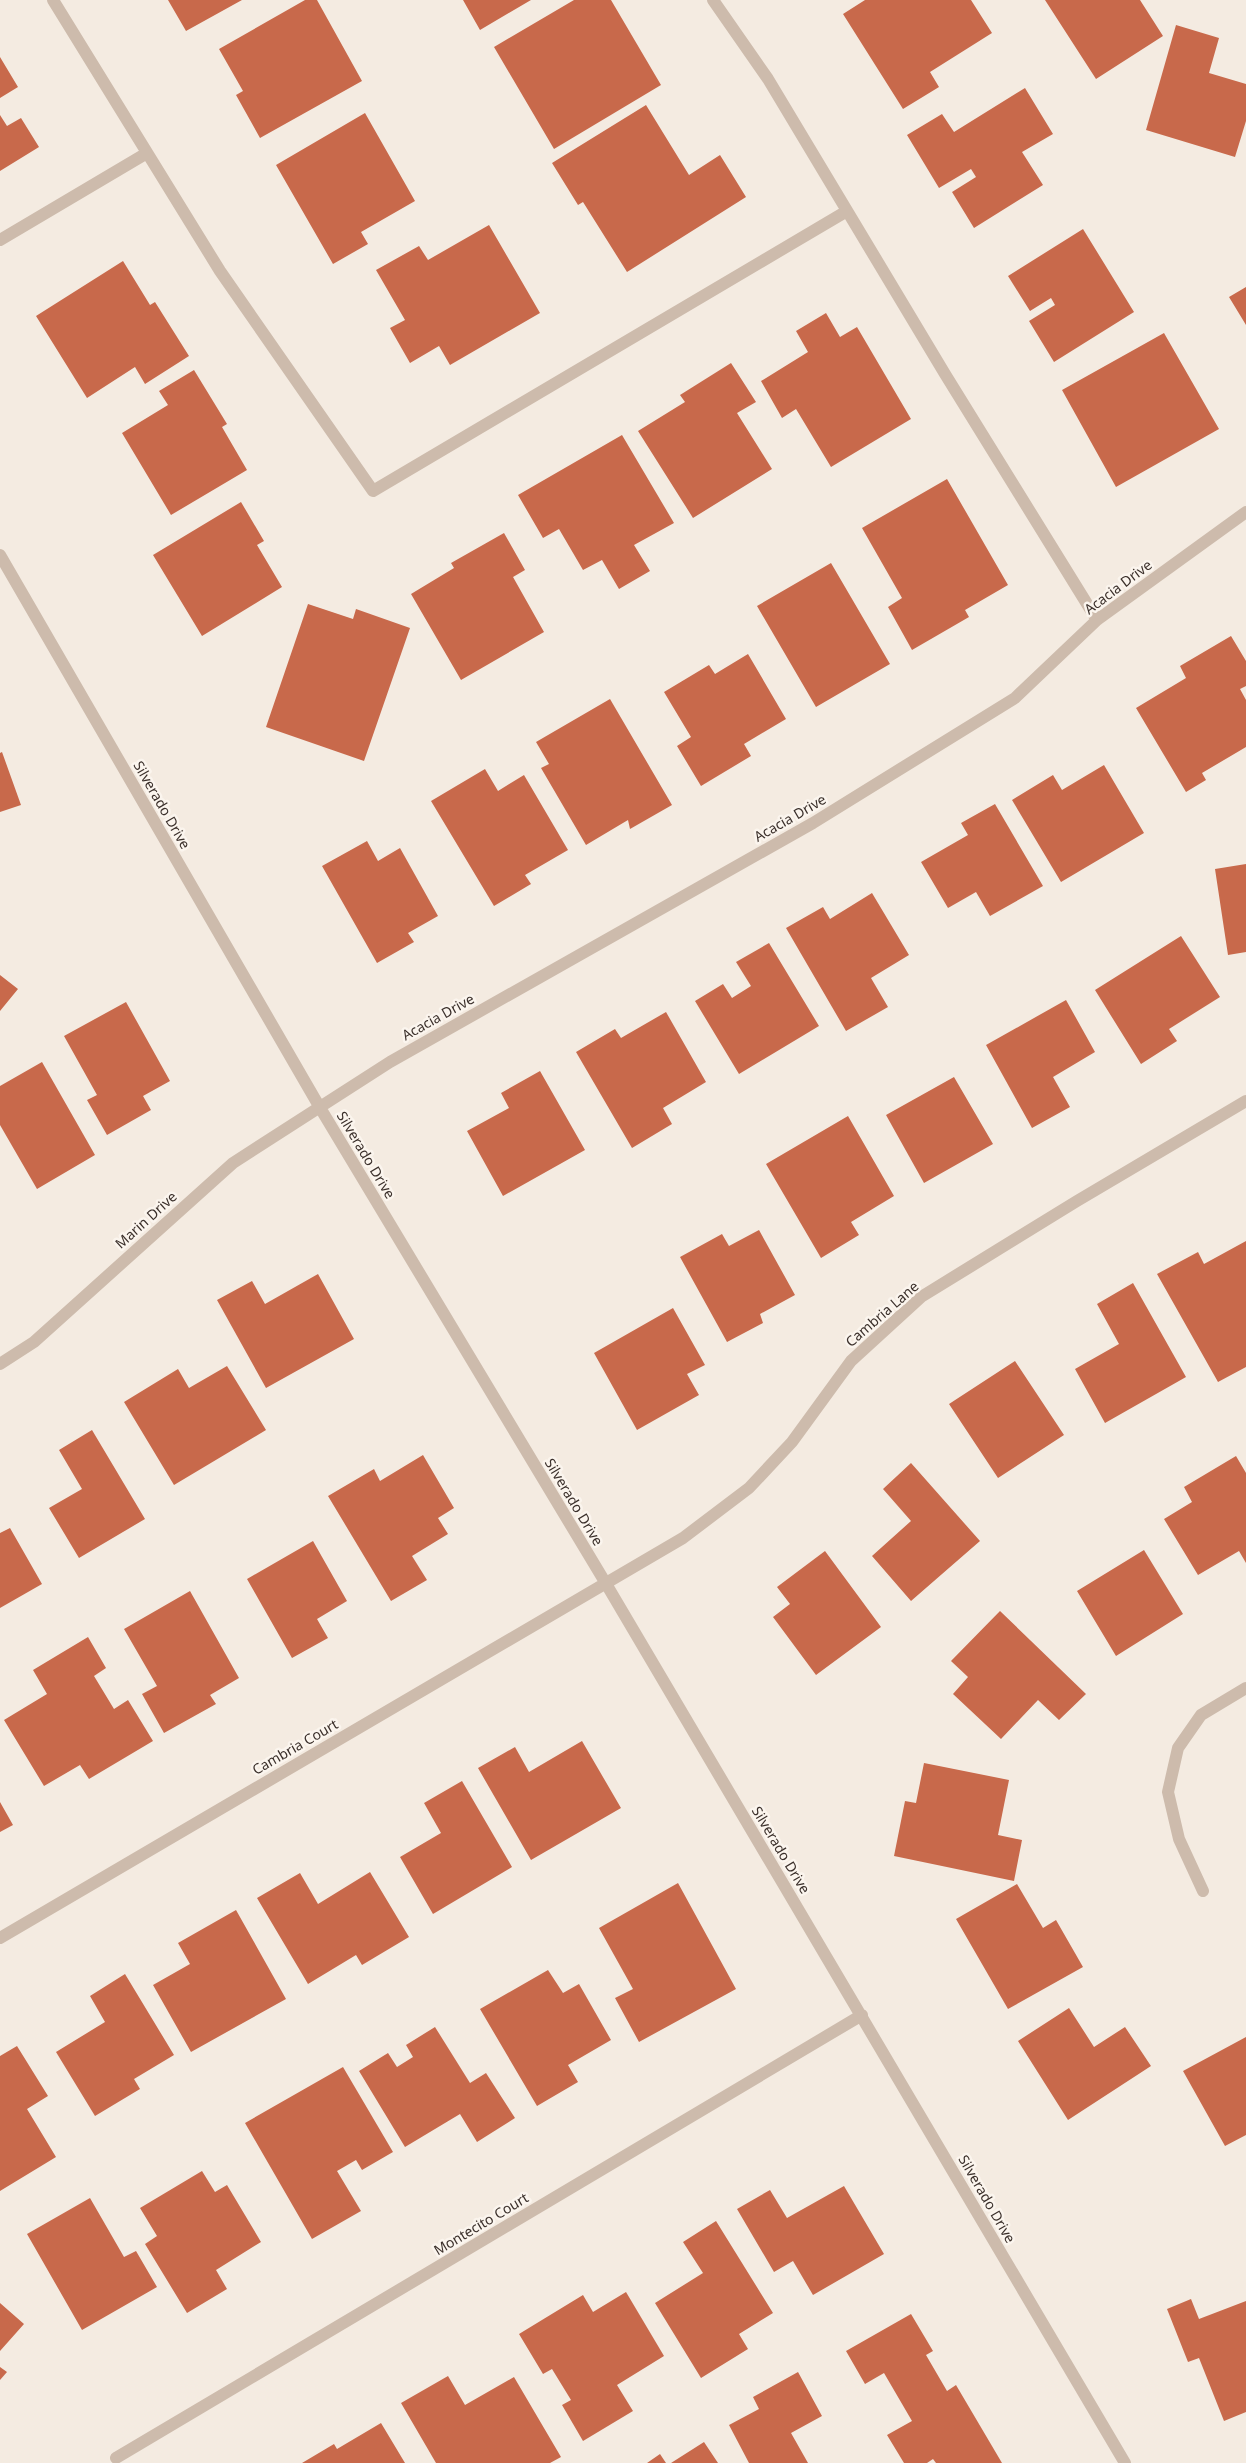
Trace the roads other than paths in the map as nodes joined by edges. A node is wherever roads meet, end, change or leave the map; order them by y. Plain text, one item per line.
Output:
1 (53, 0) edge
2 (713, 0) edge
3 (147, 153) junction
4 (847, 211) junction
5 (0, 240) edge
6 (1246, 512) edge
7 (0, 555) edge
8 (1098, 620) junction
9 (1246, 1101) edge
10 (319, 1106) junction
11 (0, 1364) edge
12 (606, 1582) junction
13 (1246, 1688) edge
14 (1203, 1891) dead end
15 (0, 1938) edge
16 (862, 2015) junction
17 (116, 2458) dead end
18 (1125, 2463) edge

1 - 3 street
2 - 4 street
3 - 4 street
3 - 5 street
4 - 8 street
6 - 8 street, Acacia Drive
7 - 10 street, Silverado Drive
8 - 10 street, Acacia Drive
9 - 12 street, Cambria Lane
10 - 11 street, Marin Drive
10 - 12 street, Silverado Drive
12 - 15 street, Cambria Court
12 - 16 street, Silverado Drive
13 - 14 street
16 - 17 street, Montecito Court
16 - 18 street, Silverado Drive

